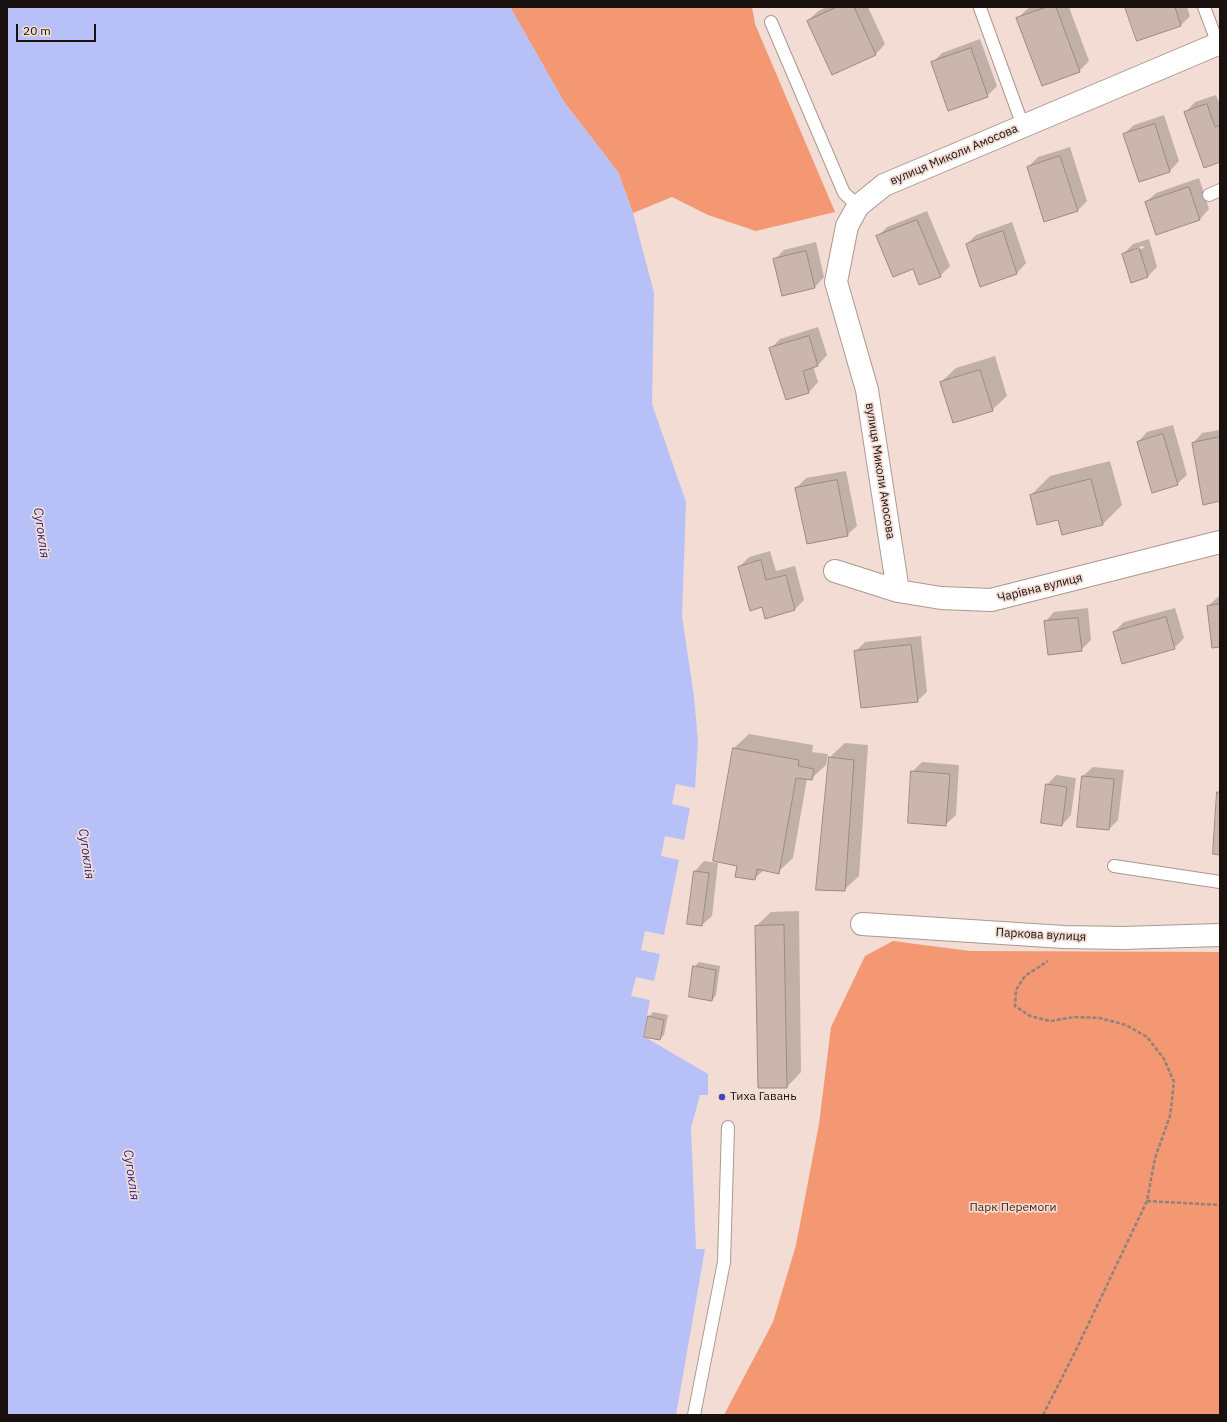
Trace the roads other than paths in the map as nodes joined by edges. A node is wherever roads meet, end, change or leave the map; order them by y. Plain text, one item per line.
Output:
1 (1204, 7) edge
2 (980, 8) edge
3 (770, 22) dead end
4 (1219, 43) edge
5 (1022, 126) junction
6 (1220, 190) edge
7 (1209, 195) dead end
8 (858, 206) junction
9 (1220, 542) edge
10 (836, 571) dead end
11 (898, 591) junction
12 (1114, 866) dead end
13 (1220, 882) edge
14 (862, 924) dead end
15 (1220, 935) edge
16 (728, 1127) dead end
17 (694, 1415) edge

1 - 4 lane
2 - 5 lane
3 - 8 lane
4 - 5 street, вулиця Миколи Амосова
5 - 8 street, вулиця Миколи Амосова
6 - 7 lane
8 - 11 street, вулиця Миколи Амосова
9 - 11 street, Чарівна вулиця
10 - 11 street, Чарівна вулиця
12 - 13 lane
14 - 15 street, Паркова вулиця
16 - 17 lane

